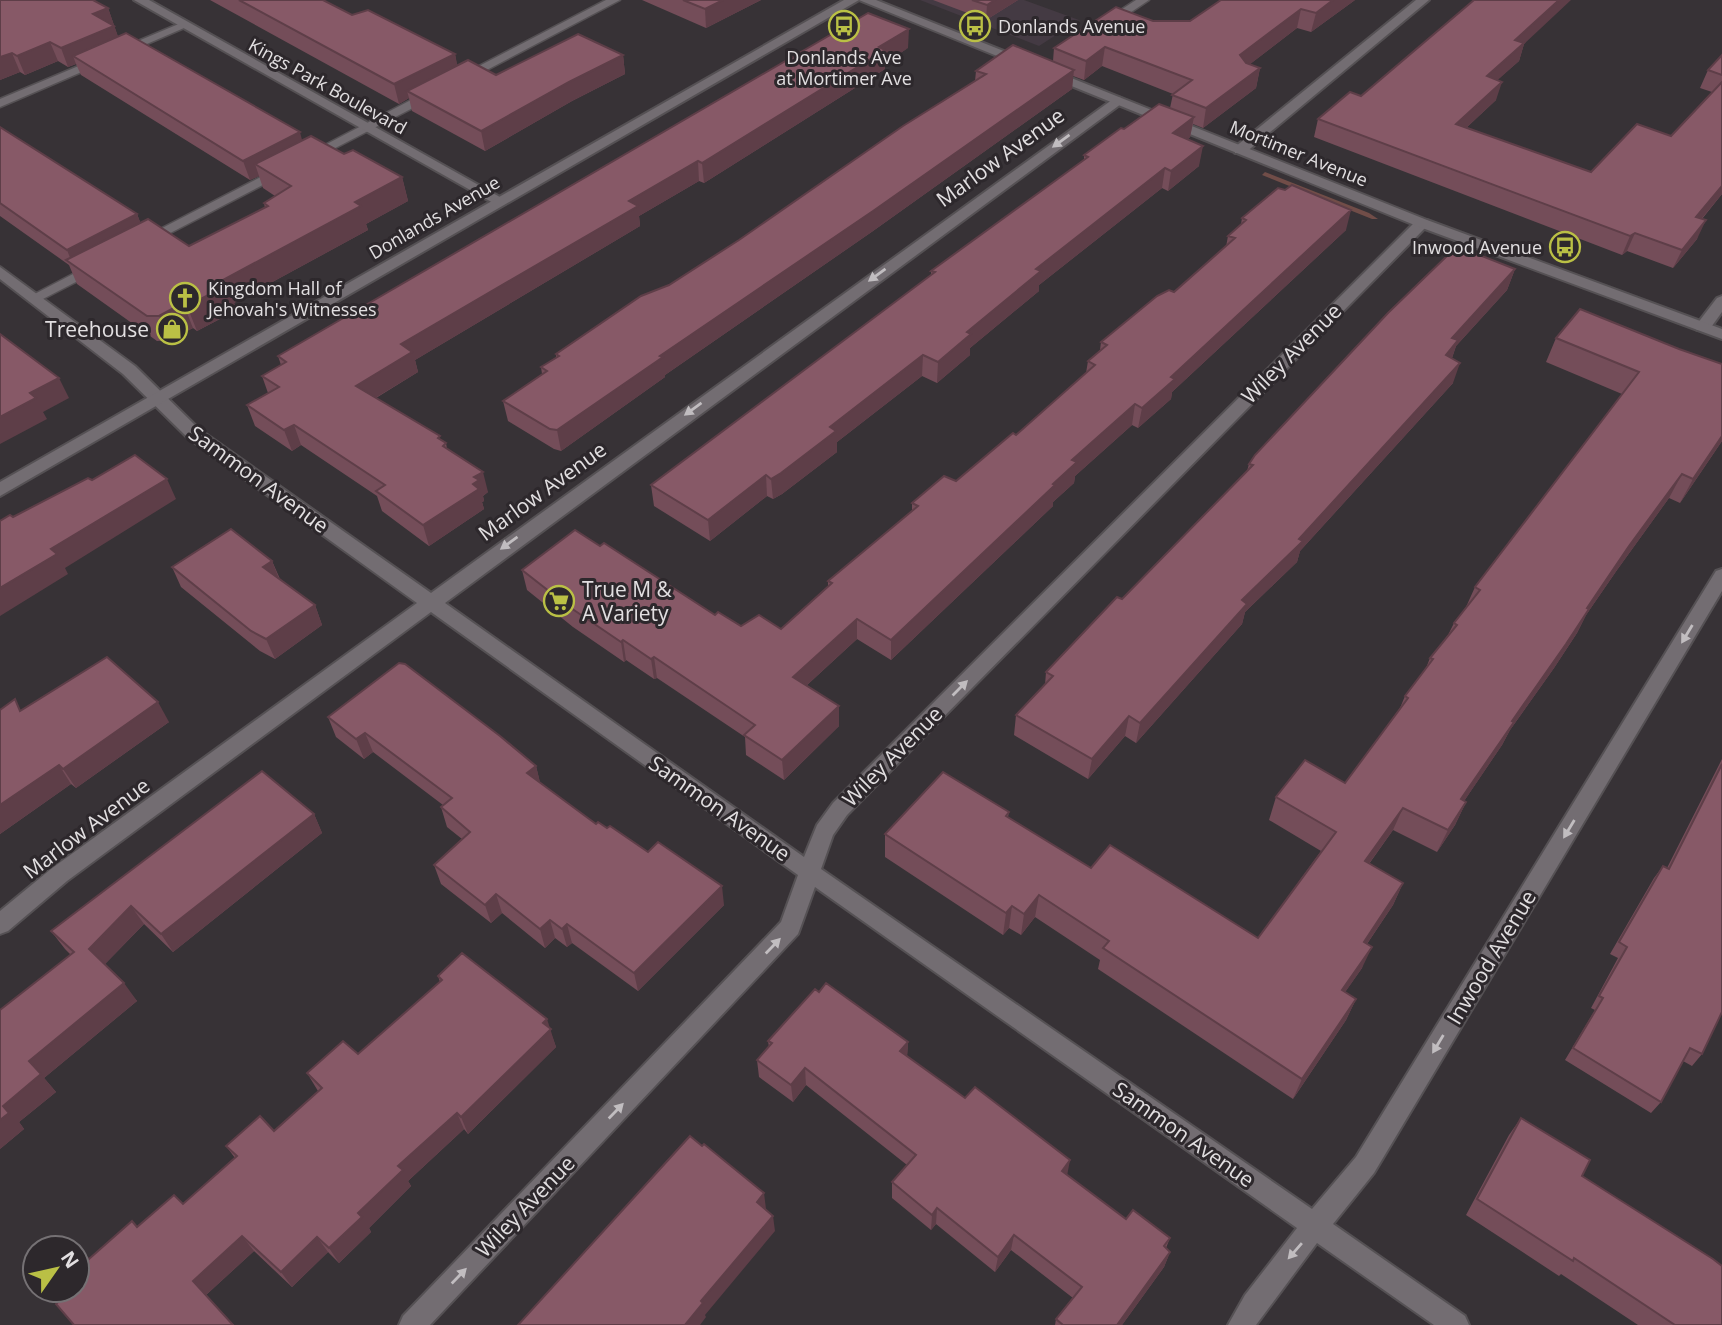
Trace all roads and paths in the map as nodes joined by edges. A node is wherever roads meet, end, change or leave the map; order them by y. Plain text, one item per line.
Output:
1 (140, 0) edge
2 (614, 0) edge
3 (853, 0) edge
4 (865, 0) edge
5 (1143, 0) edge
6 (1423, 0) edge
7 (185, 25) junction
8 (1100, 28) edge
9 (1116, 101) junction
10 (0, 103) edge
11 (366, 127) junction
12 (1240, 150) junction
13 (500, 201) junction
14 (1422, 223) junction
15 (130, 248) edge
16 (106, 261) edge
17 (0, 272) edge
18 (34, 298) junction
19 (1722, 301) edge
20 (1703, 327) junction
21 (1722, 334) edge
22 (159, 398) junction
23 (0, 490) edge
24 (1722, 576) edge
25 (430, 603) junction
26 (811, 873) junction
27 (0, 924) edge
28 (1316, 1227) junction
29 (412, 1325) edge
30 (1241, 1325) edge
31 (1456, 1325) edge

1 - 7 street, Kings Park Boulevard
2 - 11 lane
3 - 13 street, Donlands Avenue
4 - 9 street, Mortimer Avenue
5 - 8 lane
6 - 12 street
7 - 10 lane
7 - 11 street, Kings Park Boulevard
9 - 12 street, Mortimer Avenue
9 -> 25 street, Marlow Avenue
11 - 13 street, Kings Park Boulevard
11 - 15 lane
12 - 14 street, Mortimer Avenue
13 - 22 street, Donlands Avenue
14 - 20 street, Mortimer Avenue
26 -> 14 street, Wiley Avenue
16 - 18 lane
17 - 18 street, Sammon Avenue
18 - 22 street, Sammon Avenue
19 - 20 street
20 - 21 street, Mortimer Avenue
22 - 23 street, Donlands Avenue
22 - 25 street, Sammon Avenue
24 -> 28 street, Inwood Avenue
25 - 26 street, Sammon Avenue
25 - 27 street, Marlow Avenue
26 - 28 street, Sammon Avenue
29 -> 26 street, Wiley Avenue
28 -> 30 street, Inwood Avenue
28 - 31 street, Sammon Avenue

